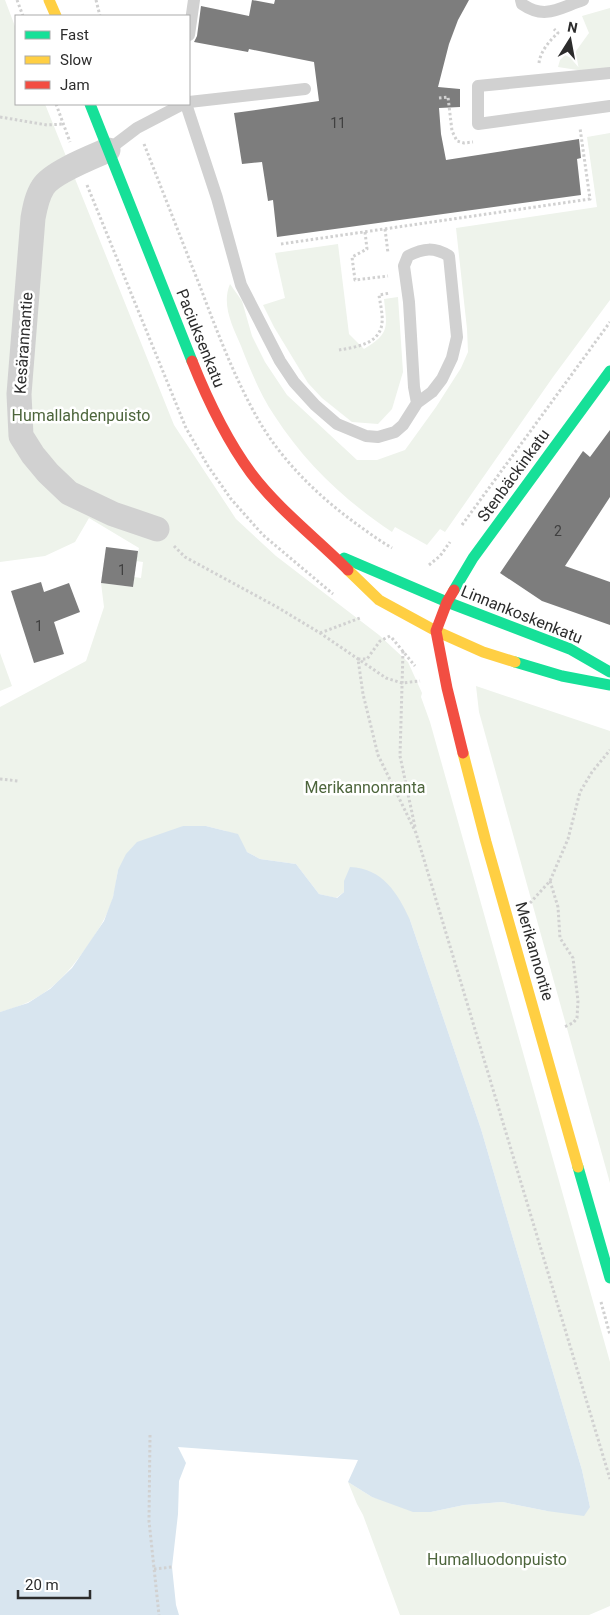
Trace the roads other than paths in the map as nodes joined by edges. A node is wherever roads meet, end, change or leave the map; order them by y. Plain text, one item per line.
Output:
1 (49, 0) edge
2 (194, 0) edge
3 (521, 0) edge
4 (583, 0) edge
5 (56, 15) edge
6 (190, 28) edge
7 (610, 73) edge
8 (305, 90) dead end
9 (190, 103) edge
10 (90, 105) edge
11 (182, 105) edge
12 (187, 105) edge
13 (610, 106) edge
14 (108, 150) junction
15 (610, 371) edge
16 (417, 403) junction
17 (158, 529) road end
18 (331, 552) junction
19 (447, 602) junction
20 (436, 631) junction
21 (610, 672) edge
22 (610, 685) edge
23 (610, 1278) edge

1 - 5 main road
2 - 6 lane
3 - 4 lane
7 - 13 lane
8 - 9 lane
10 - 14 main road, Paciuksenkatu
11 - 14 lane
12 - 16 lane
14 - 17 street, Kesärannantie
14 - 18 main road, Paciuksenkatu
15 - 19 main road, Stenbäckinkatu
16 - 16 lane
18 - 19 main road, Paciuksenkatu
18 - 20 main road, Paciuksenkatu
19 - 20 main road, Stenbäckinkatu
19 - 21 main road, Linnankoskenkatu
20 - 22 main road
20 - 23 main road, Merikannontie

